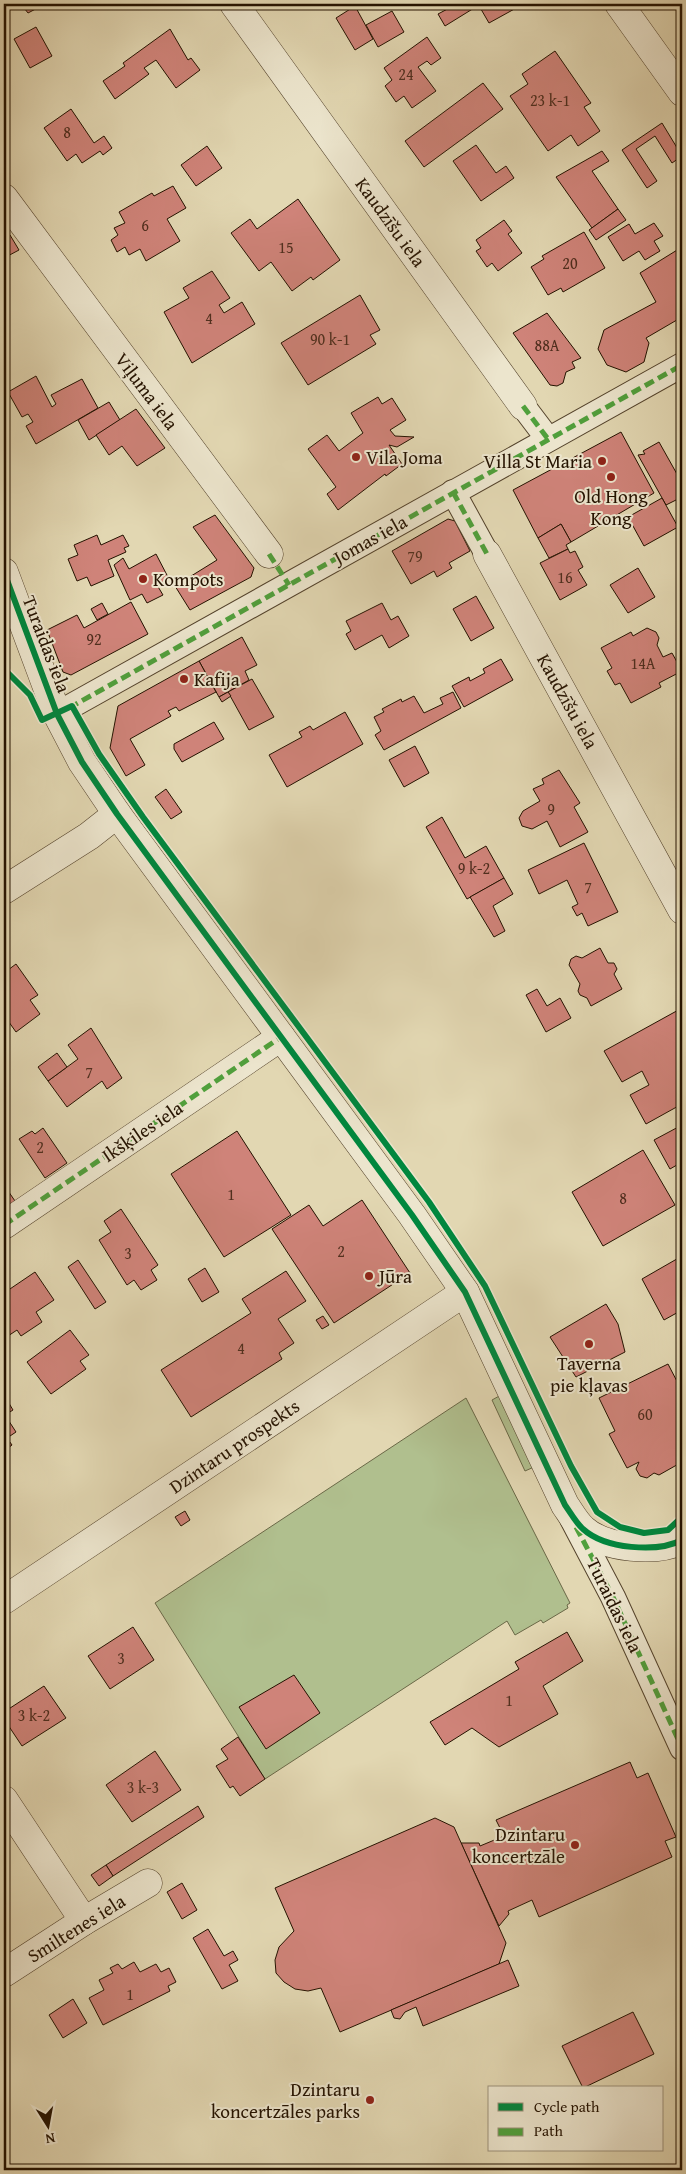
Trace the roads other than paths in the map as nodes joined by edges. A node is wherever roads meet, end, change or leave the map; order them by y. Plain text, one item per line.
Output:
1 (234, 4) edge
2 (619, 4) edge
3 (682, 92) edge
4 (4, 198) edge
5 (682, 365) edge
6 (523, 406) joint
7 (548, 439) junction
8 (453, 492) junction
9 (269, 554) joint
10 (487, 554) joint
11 (4, 572) edge
12 (288, 585) junction
13 (57, 714) junction
14 (117, 814) junction
15 (4, 890) edge
16 (682, 910) edge
17 (281, 1037) junction
18 (4, 1225) edge
19 (465, 1292) junction
20 (565, 1504) junction
21 (682, 1540) edge
22 (4, 1600) edge
23 (682, 1748) edge
24 (4, 1800) edge
25 (148, 1883) dead end
26 (84, 1921) junction
27 (4, 1973) edge

1 - 6 street, Kaudzīšu iela
2 - 3 street
4 - 9 street, Viļuma iela
5 - 7 street, Jomas iela
6 - 7 street, Kaudzīšu iela
7 - 8 street, Jomas iela
8 - 10 street, Kaudzīšu iela
8 - 12 street, Jomas iela
9 - 12 street, Viļuma iela
10 - 16 street, Kaudzīšu iela
11 - 13 street, Turaidas iela
12 - 13 street, Jomas iela
13 - 14 street, Turaidas iela
14 - 15 street
14 - 17 street, Turaidas iela
17 - 18 street, Ikšķiles iela
17 - 19 street, Turaidas iela
19 - 20 street, Turaidas iela
19 - 22 street, Dzintaru prospekts
20 - 21 street
20 - 23 street, Turaidas iela
24 - 26 street
25 - 26 street, Smiltenes iela
26 - 27 street, Smiltenes iela

